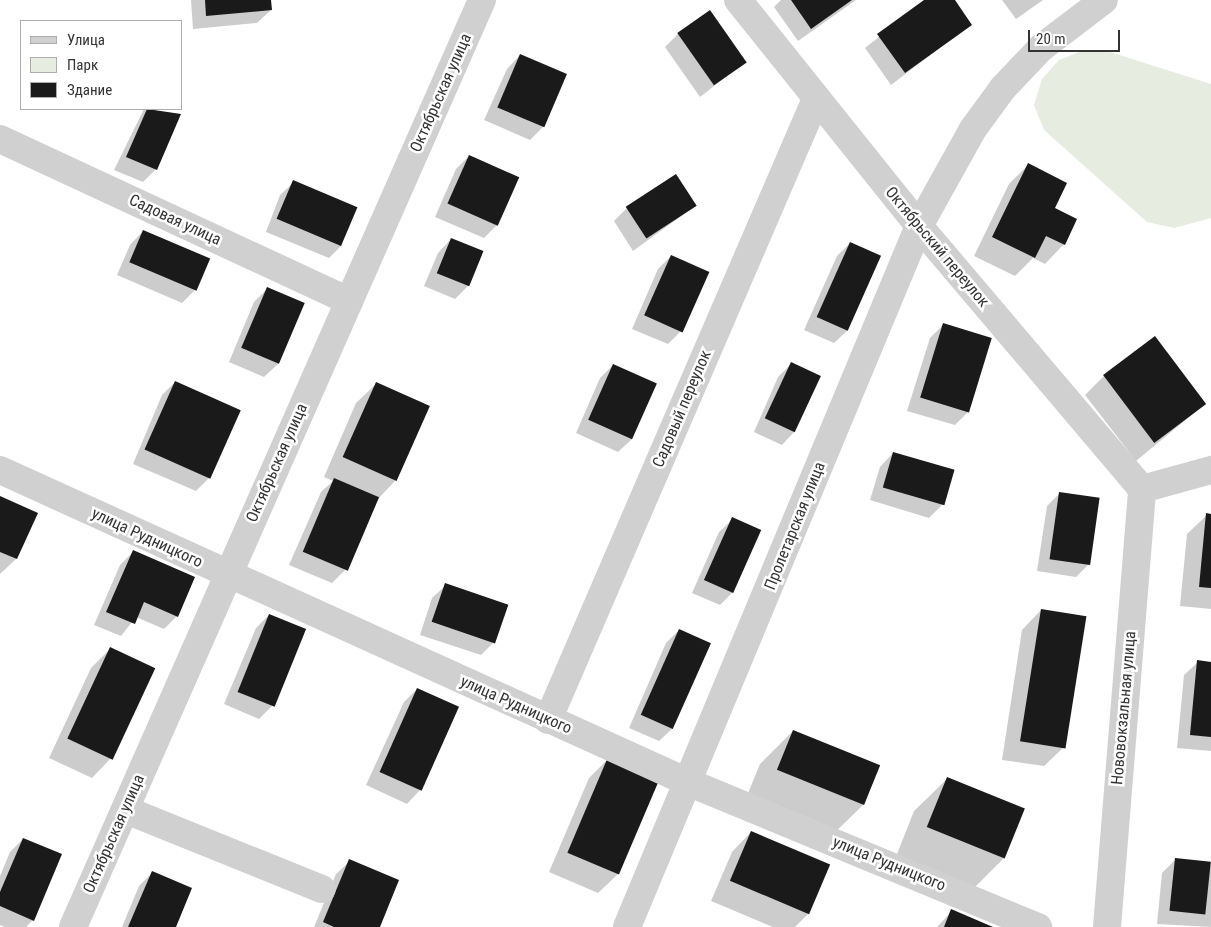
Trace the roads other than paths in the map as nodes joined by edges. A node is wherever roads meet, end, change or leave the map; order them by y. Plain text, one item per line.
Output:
1 (482, 0) edge
2 (738, 0) edge
3 (1104, 0) edge
4 (816, 99) junction
5 (0, 138) edge
6 (919, 226) junction
7 (349, 301) junction
8 (0, 470) edge
9 (1211, 470) edge
10 (1142, 489) junction
11 (227, 576) junction
12 (548, 720) junction
13 (690, 783) junction
14 (126, 810) junction
15 (322, 889) dead end
16 (73, 927) edge
17 (627, 927) edge
18 (1038, 927) edge
19 (1107, 927) edge

1 - 7 street, Октябрьская улица
2 - 4 street, Октябрьский переулок
3 - 6 street, Пролетарская улица
4 - 6 street, Октябрьский переулок
4 - 12 street, Садовый переулок
5 - 7 street, Садовая улица
6 - 10 street, Октябрьский переулок
6 - 13 street, Пролетарская улица
7 - 11 street, Октябрьская улица
8 - 11 street, улица Рудницкого
9 - 10 street
10 - 19 street, Нововокзальная улица
11 - 12 street, улица Рудницкого
11 - 14 street, Октябрьская улица
12 - 13 street, улица Рудницкого
13 - 17 street, Пролетарская улица
13 - 18 street, улица Рудницкого
14 - 15 street
14 - 16 street, Октябрьская улица

